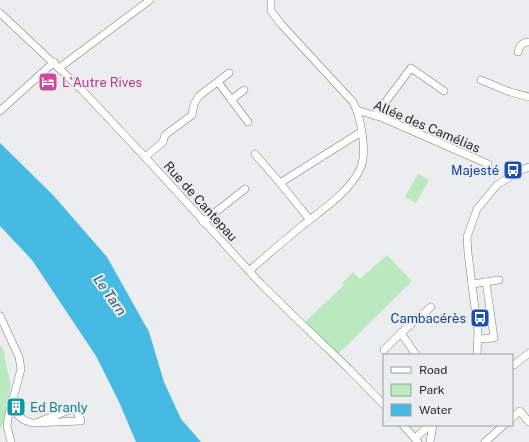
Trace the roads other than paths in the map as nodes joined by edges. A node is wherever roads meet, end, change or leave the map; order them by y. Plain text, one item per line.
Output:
1 (150, 0) edge
2 (271, 0) edge
3 (0, 13) edge
4 (529, 42) edge
5 (518, 52) dead end
6 (54, 62) junction
7 (59, 68) junction
8 (229, 73) dead end
9 (481, 80) dead end
10 (218, 82) junction
11 (244, 90) dead end
12 (444, 91) dead end
13 (529, 97) edge
14 (231, 100) junction
15 (357, 110) junction
16 (0, 111) edge
17 (375, 116) junction
18 (248, 122) dead end
19 (361, 132) junction
20 (255, 154) dead end
21 (146, 156) junction
22 (488, 164) dead end
23 (529, 168) edge
24 (280, 183) junction
25 (245, 189) dead end
26 (310, 220) junction
27 (203, 222) junction
28 (249, 270) junction
29 (499, 280) dead end
30 (486, 282) junction
31 (472, 284) junction
32 (431, 307) dead end
33 (0, 316) edge
34 (401, 333) junction
35 (478, 339) junction
36 (384, 350) dead end
37 (529, 353) edge
38 (415, 354) edge
39 (477, 354) edge
40 (513, 365) edge
41 (383, 404) edge
42 (11, 410) junction
43 (513, 417) edge
44 (38, 422) junction
45 (529, 422) edge
46 (404, 426) edge
47 (429, 426) edge
48 (433, 426) edge
49 (503, 426) edge
50 (417, 440) edge
51 (11, 442) edge
52 (430, 442) edge
53 (486, 442) edge

1 - 7 street
2 - 15 street
3 - 6 street, Rue de Cantepau
4 - 5 street
6 - 7 street, Rue de Cantepau
6 - 16 street
7 - 21 street, Rue de Cantepau
8 - 10 street
9 - 13 street
10 - 14 street
10 - 21 street
11 - 14 street
12 - 17 street
14 - 18 street
15 - 17 street, Allée des Camélias
15 - 19 street
17 - 22 street, Allée des Camélias
19 - 24 street
19 - 26 street
20 - 24 street
21 - 27 street, Rue de Cantepau
23 - 31 street
24 - 26 street
25 - 27 street
26 - 28 street
27 - 28 street, Rue de Cantepau
28 - 41 street, Rue de Cantepau
29 - 30 street
30 - 31 street
30 - 35 street
31 - 35 street
32 - 34 street
33 - 42 street
34 - 36 street
34 - 38 street
35 - 39 street
37 - 40 street
42 - 44 street
42 - 51 street
43 - 45 street
44 - 44 street
46 - 50 street
47 - 50 street
48 - 52 street
49 - 53 street

